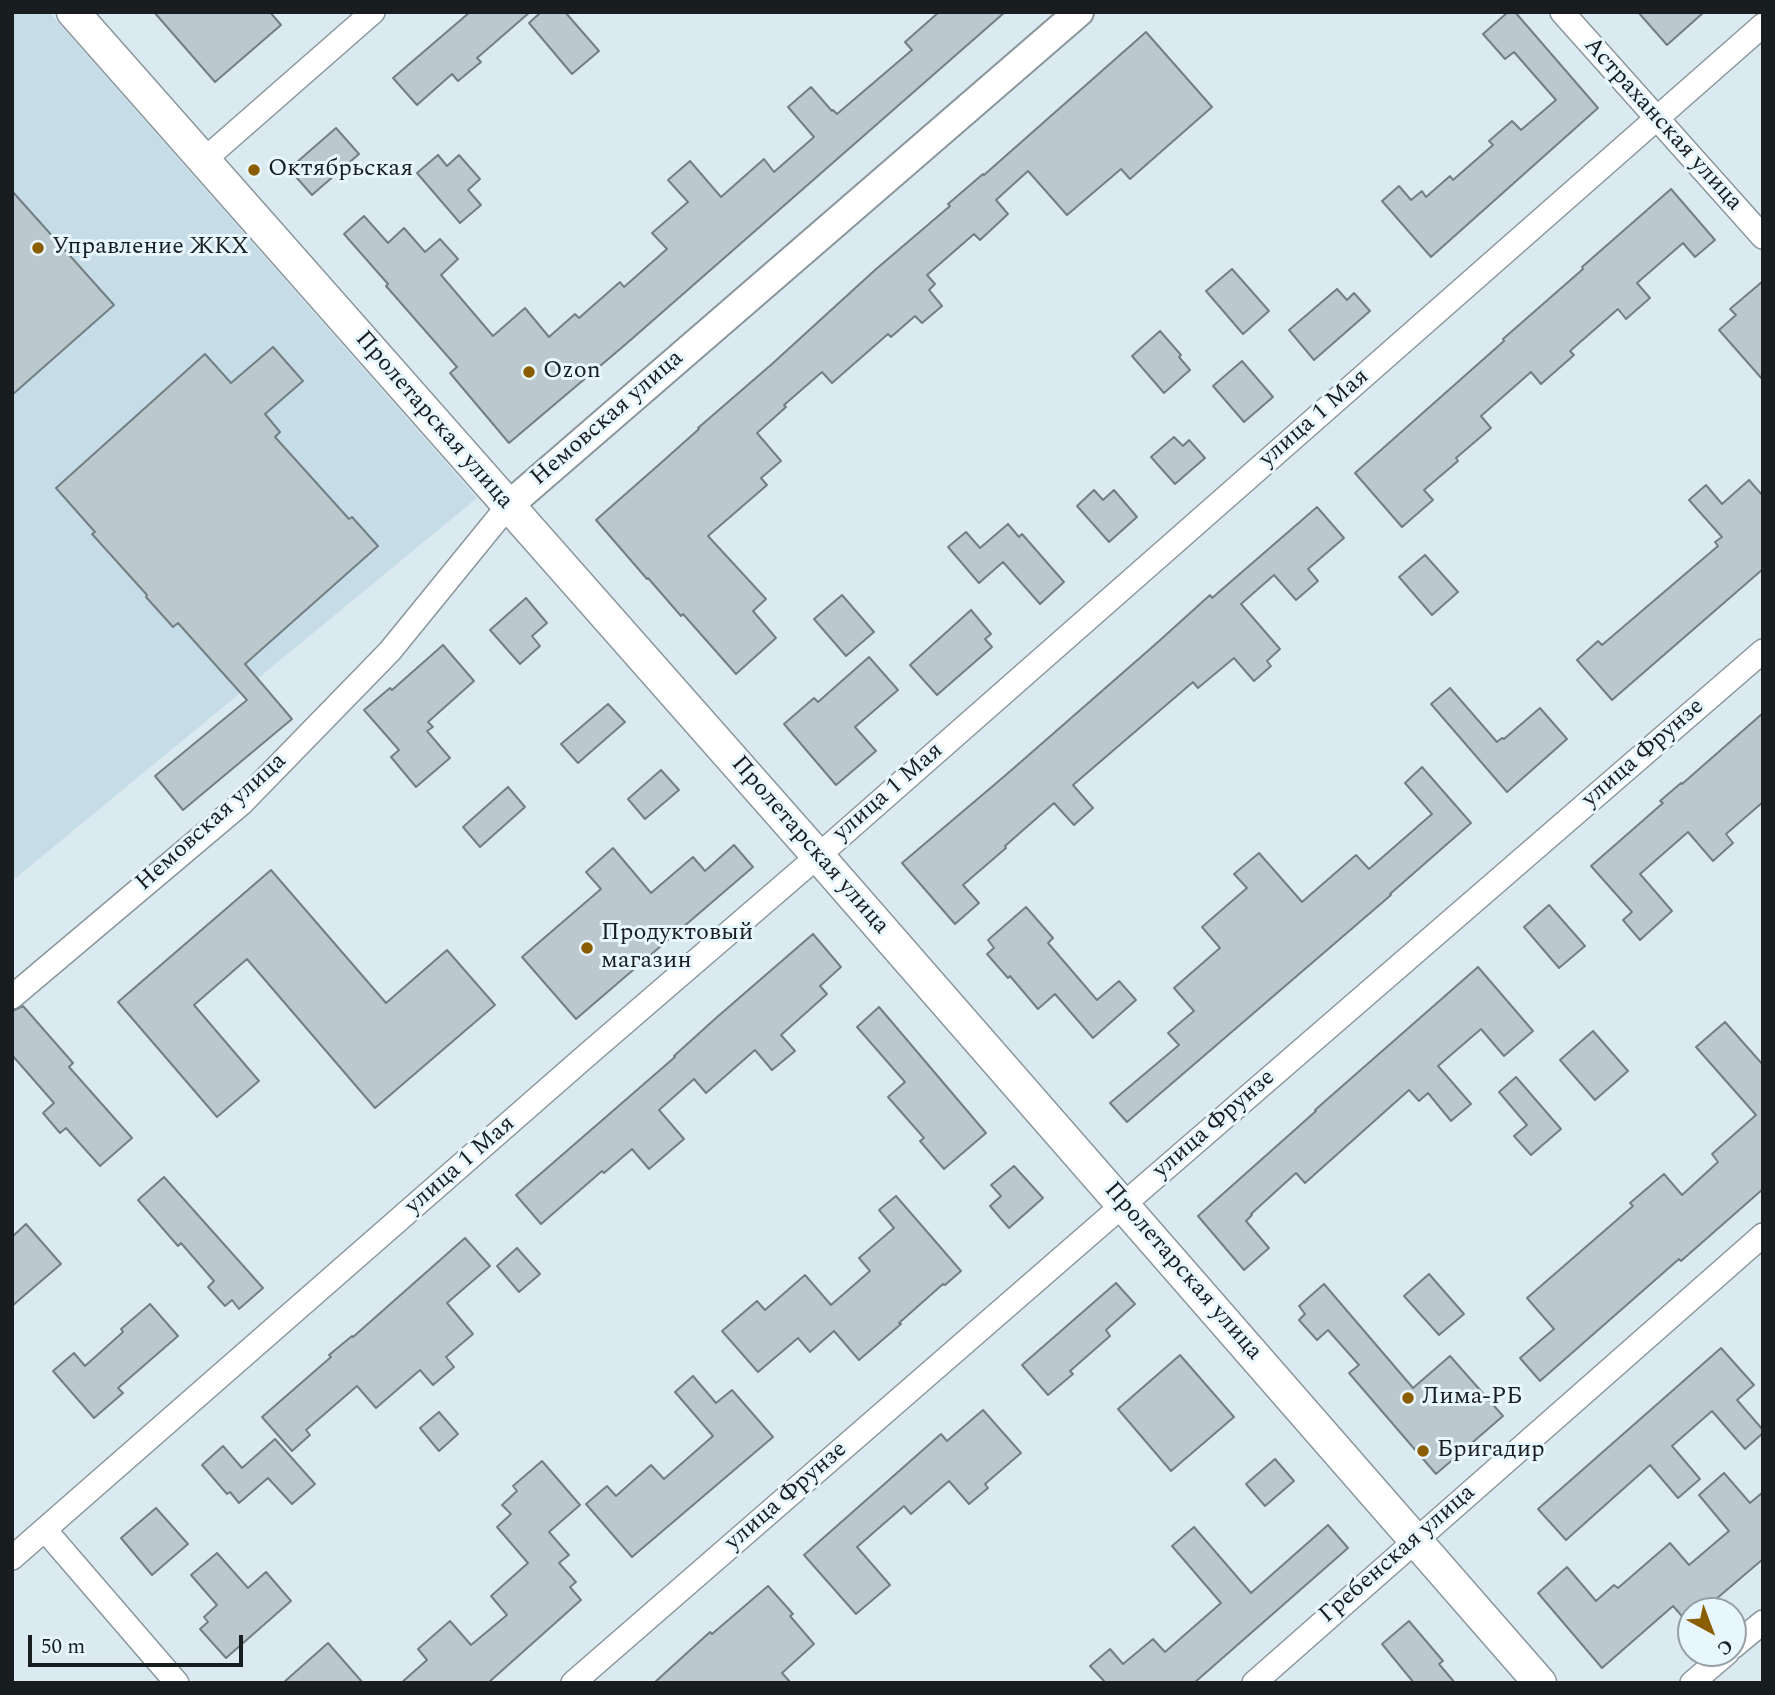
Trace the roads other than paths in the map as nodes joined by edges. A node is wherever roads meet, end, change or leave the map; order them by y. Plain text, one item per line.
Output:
1 (73, 12) edge
2 (373, 12) edge
3 (1079, 12) edge
4 (1562, 12) edge
5 (1763, 25) edge
6 (1656, 118) junction
7 (204, 160) junction
8 (1763, 237) edge
9 (508, 506) junction
10 (1763, 652) edge
11 (818, 856) junction
12 (12, 997) edge
13 (1123, 1205) junction
14 (1763, 1235) edge
15 (45, 1530) junction
16 (1415, 1540) junction
17 (12, 1558) edge
18 (1763, 1622) edge
19 (1747, 1635) edge
20 (1711, 1667) edge
21 (177, 1683) edge
22 (573, 1683) edge
23 (1254, 1683) edge
24 (1540, 1683) edge
25 (1692, 1683) edge

1 - 7 main road, Пролетарская улица
2 - 7 street
3 - 9 street, Немовская улица
4 - 6 street, Астраханская улица
5 - 6 street, улица 1 Мая
6 - 8 street, Астраханская улица
6 - 11 street, улица 1 Мая
7 - 9 main road, Пролетарская улица
9 - 11 main road, Пролетарская улица
9 - 12 street, Немовская улица
10 - 13 street, улица Фрунзе
11 - 13 main road, Пролетарская улица
11 - 15 street, улица 1 Мая
13 - 16 main road, Пролетарская улица
13 - 22 street, улица Фрунзе
14 - 16 street, Гребенская улица
15 - 17 street, улица 1 Мая
15 - 21 street
16 - 23 street, Гребенская улица
16 - 24 main road, Пролетарская улица
18 - 19 street
20 - 25 street

